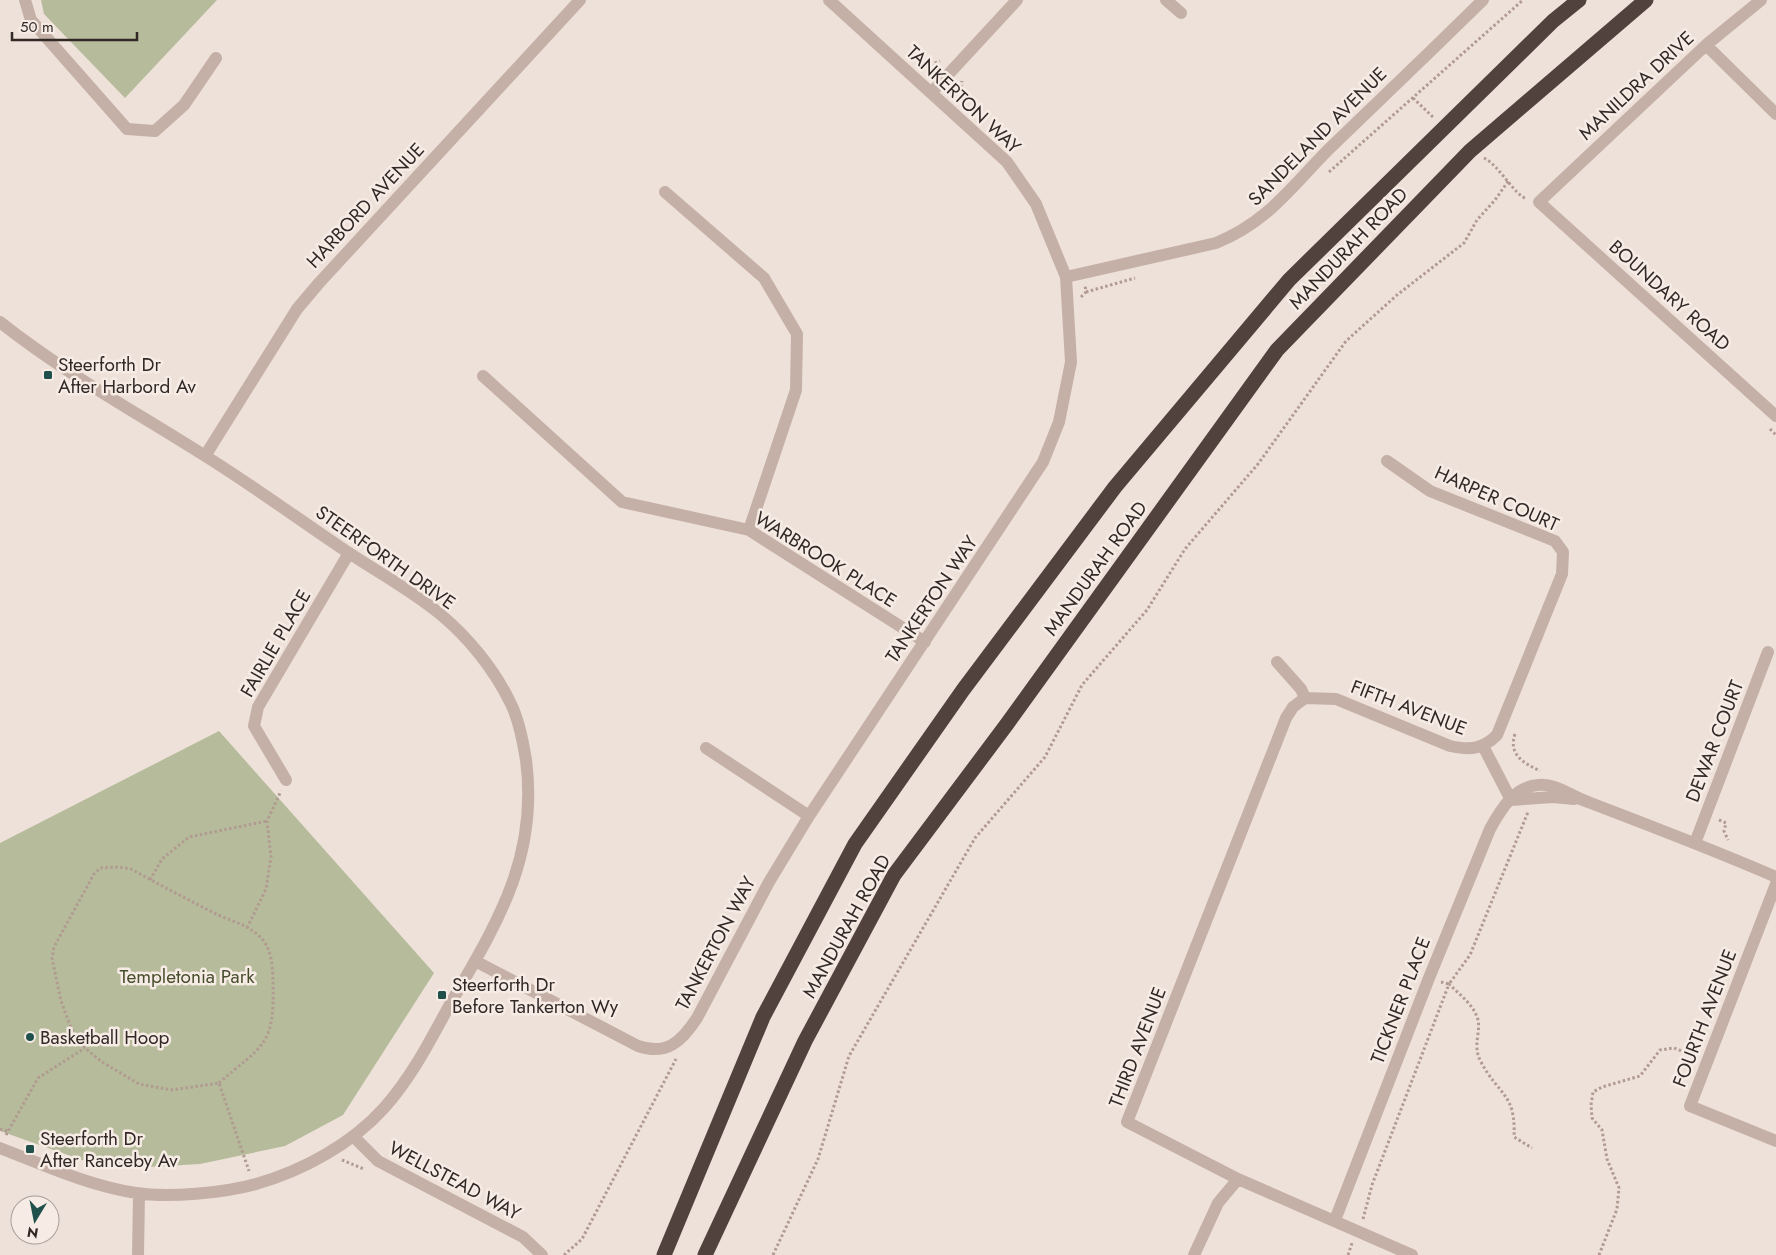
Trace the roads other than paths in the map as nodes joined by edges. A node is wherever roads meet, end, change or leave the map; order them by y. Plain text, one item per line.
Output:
1 (25, 0) edge
2 (580, 0) edge
3 (829, 0) edge
4 (1017, 0) edge
5 (1166, 0) edge
6 (1483, 0) edge
7 (1579, 0) edge
8 (1646, 0) edge
9 (1761, 0) edge
10 (1180, 14) dead end
11 (1706, 44) junction
12 (216, 58) dead end
13 (932, 92) junction
14 (1776, 114) edge
15 (665, 192) dead end
16 (1539, 202) joint
17 (1066, 276) junction
18 (0, 322) edge
19 (483, 376) dead end
20 (1776, 416) edge
21 (206, 456) junction
22 (1387, 461) dead end
23 (749, 530) junction
24 (348, 553) junction
25 (925, 642) junction
26 (1768, 652) dead end
27 (1277, 662) dead end
28 (1305, 698) junction
29 (1483, 746) junction
30 (706, 748) dead end
31 (286, 780) road end
32 (1511, 800) junction
33 (1581, 800) junction
34 (809, 816) junction
35 (1695, 842) junction
36 (1776, 877) edge
37 (1776, 884) edge
38 (476, 961) junction
39 (353, 1136) junction
40 (1776, 1141) edge
41 (2, 1144) edge
42 (1238, 1179) junction
43 (139, 1194) junction
44 (1335, 1220) junction
45 (138, 1255) edge
46 (542, 1255) edge
47 (664, 1255) edge
48 (705, 1255) edge
49 (1194, 1255) edge
50 (1412, 1255) edge

1 - 12 street
2 - 21 street, HARBORD AVENUE
3 - 13 street, TANKERTON WAY
4 - 13 street
5 - 10 street
6 - 17 street, SANDELAND AVENUE
7 - 47 highway, MANDURAH ROAD
8 - 48 highway, MANDURAH ROAD
9 - 11 street, MANILDRA DRIVE
11 - 14 street
11 - 16 street, MANILDRA DRIVE
13 - 17 street, TANKERTON WAY
15 - 23 street
16 - 20 street, BOUNDARY ROAD
17 - 25 street, TANKERTON WAY
18 - 21 street, STEERFORTH DRIVE
19 - 23 street, WARBROOK PLACE
21 - 24 street, STEERFORTH DRIVE
22 - 29 street, HARPER COURT
23 - 25 street, WARBROOK PLACE
24 - 31 street, FAIRLIE PLACE
24 - 38 street, STEERFORTH DRIVE
25 - 34 street, TANKERTON WAY
26 - 35 street, DEWAR COURT
27 - 28 street
28 - 29 street, FIFTH AVENUE
28 - 42 street, THIRD AVENUE
29 - 32 street, FIFTH AVENUE
30 - 34 street
32 - 33 street
32 - 33 street
32 - 44 street, TICKNER PLACE
33 - 35 street
34 - 38 street, TANKERTON WAY
35 - 36 street
37 - 40 street, FOURTH AVENUE
38 - 39 street, STEERFORTH DRIVE
39 - 43 street, STEERFORTH DRIVE
39 - 46 street, WELLSTEAD WAY
41 - 43 street, STEERFORTH DRIVE
42 - 44 street, THIRD AVENUE
42 - 49 street
43 - 45 street
44 - 50 street, THIRD AVENUE

